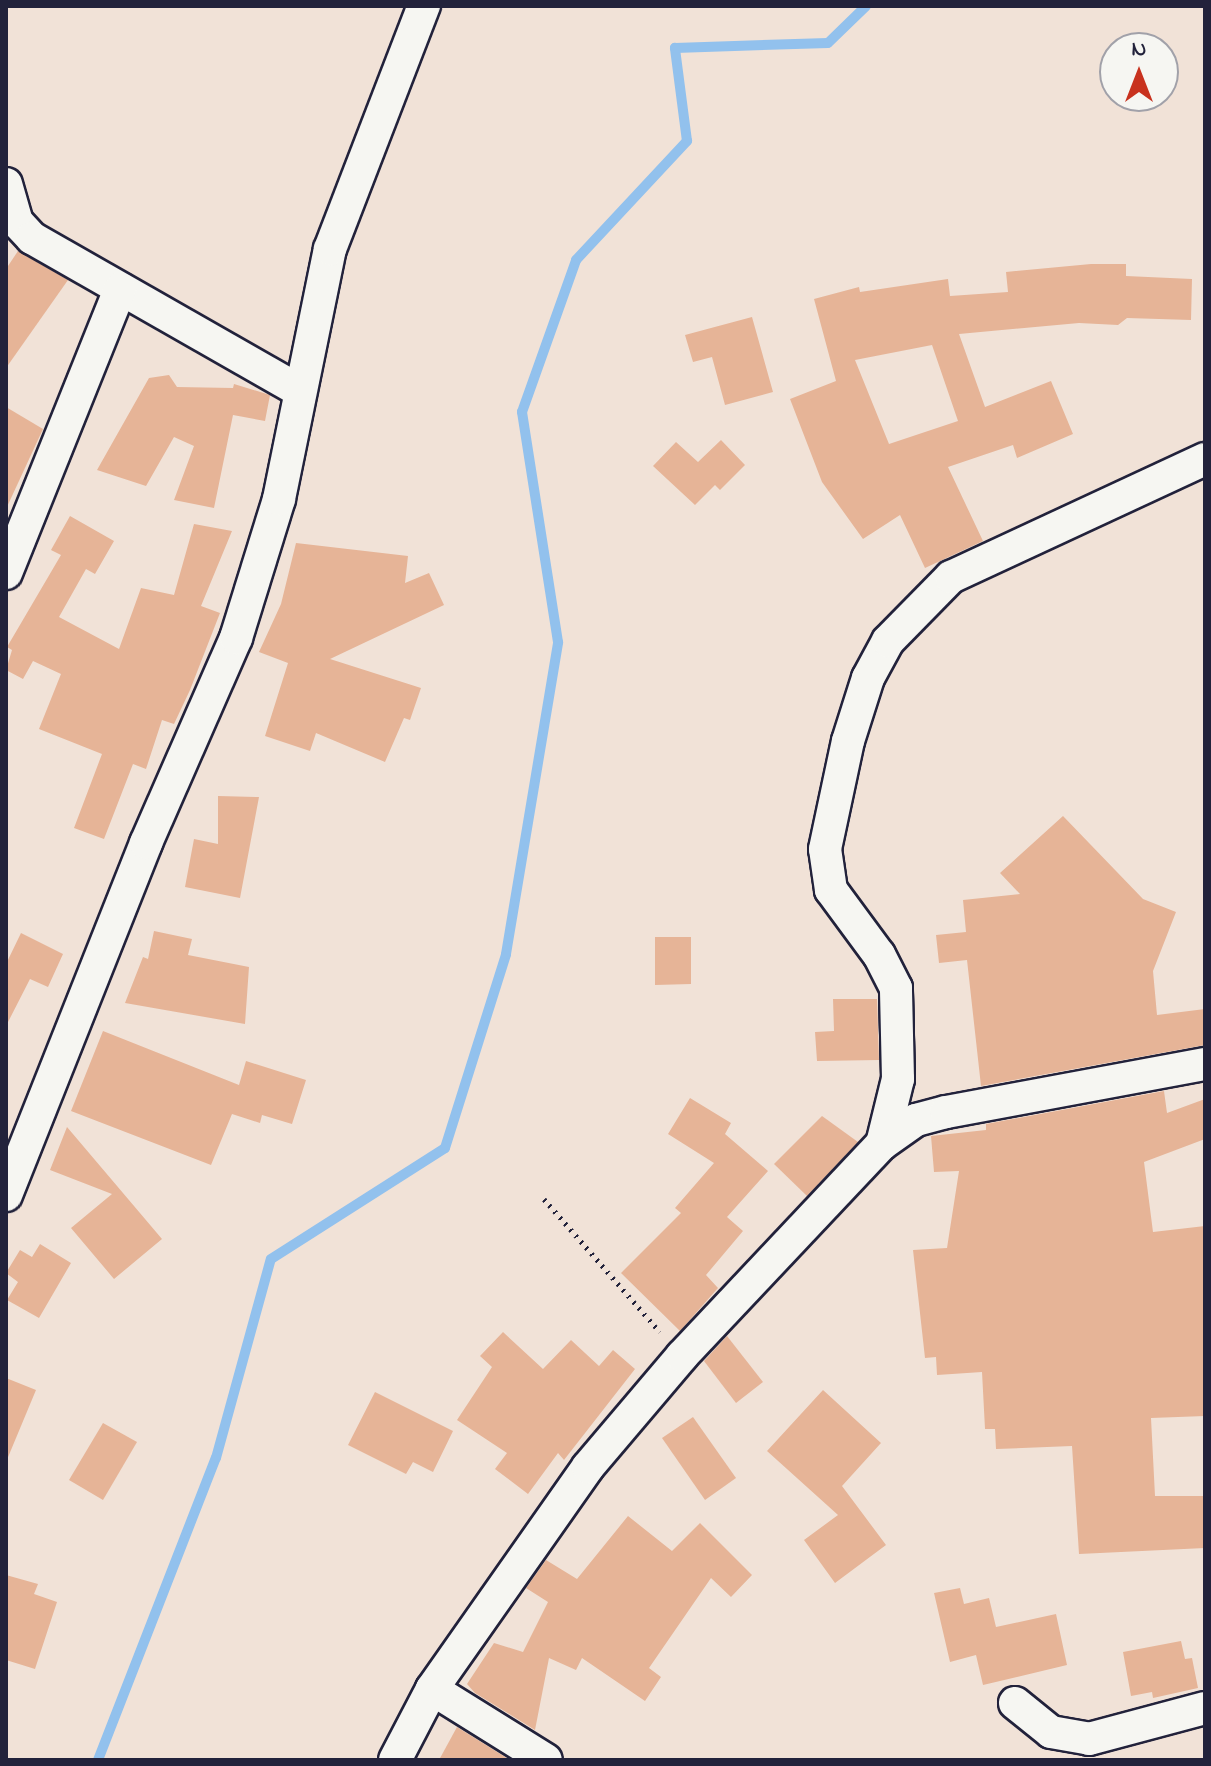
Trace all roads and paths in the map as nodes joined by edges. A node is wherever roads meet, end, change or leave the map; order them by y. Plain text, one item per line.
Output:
1 (424, 6) edge
2 (6, 184) edge
3 (120, 289) junction
4 (299, 390) junction
5 (1205, 459) edge
6 (6, 573) edge
7 (1205, 1064) edge
8 (882, 1144) junction
9 (6, 1195) edge
10 (544, 1199) dead end
11 (682, 1356) junction
12 (432, 1689) junction
13 (1015, 1703) dead end
14 (1205, 1708) edge
15 (395, 1760) edge
16 (546, 1760) edge

1 - 4 street
2 - 3 street
3 - 4 street
3 - 6 street
4 - 9 street
5 - 8 street
7 - 8 street
8 - 11 street
10 - 11 path
11 - 12 street
12 - 15 street
12 - 16 street
13 - 14 street

